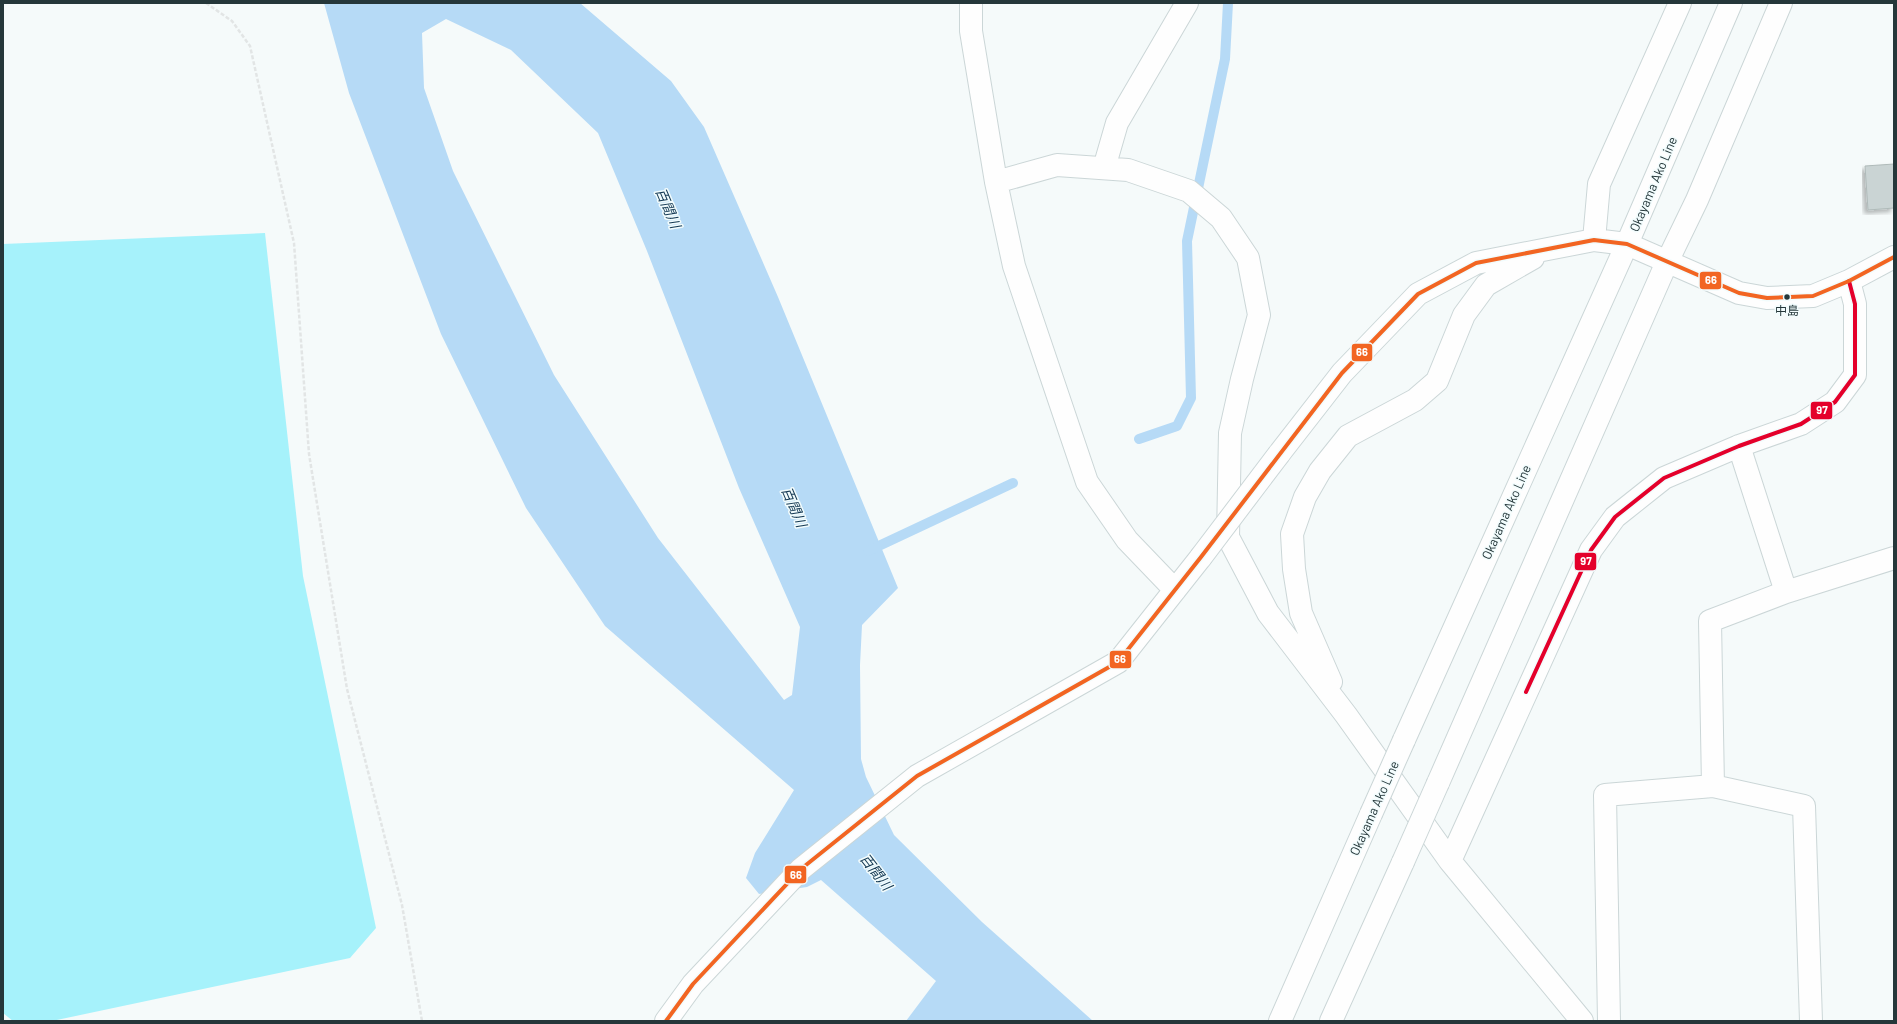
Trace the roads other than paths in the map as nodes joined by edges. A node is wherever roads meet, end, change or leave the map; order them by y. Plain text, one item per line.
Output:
1 (971, 3) edge
2 (1187, 3) edge
3 (1680, 3) edge
4 (1731, 3) edge
5 (1781, 3) edge
6 (1104, 168) junction
7 (996, 182) junction
8 (1594, 240) junction
9 (1627, 244) junction
10 (1548, 249) junction
11 (1894, 257) edge
12 (1667, 262) junction
13 (1849, 281) junction
14 (1739, 446) junction
15 (1894, 558) edge
16 (1175, 590) junction
17 (1786, 592) junction
18 (1346, 715) junction
19 (1713, 786) junction
20 (1450, 860) junction
21 (666, 1021) edge
22 (1280, 1021) edge
23 (1332, 1021) edge
24 (1582, 1021) edge
25 (1609, 1021) edge
26 (1811, 1021) edge

1 - 7 street
2 - 6 street
3 - 8 street
4 - 9 street, Okayama Ako Line
5 - 12 street
6 - 7 street
6 - 18 street
7 - 16 street
8 - 9 street
8 - 10 street
9 - 12 street
9 - 22 street, Okayama Ako Line, bridge
10 - 16 street, bridge
10 - 18 street
11 - 13 street
12 - 13 street
12 - 23 street, bridge
13 - 14 street
14 - 17 street
14 - 20 street
15 - 17 street
16 - 21 street
17 - 19 street
18 - 20 street
19 - 25 street
19 - 26 street
20 - 24 street

